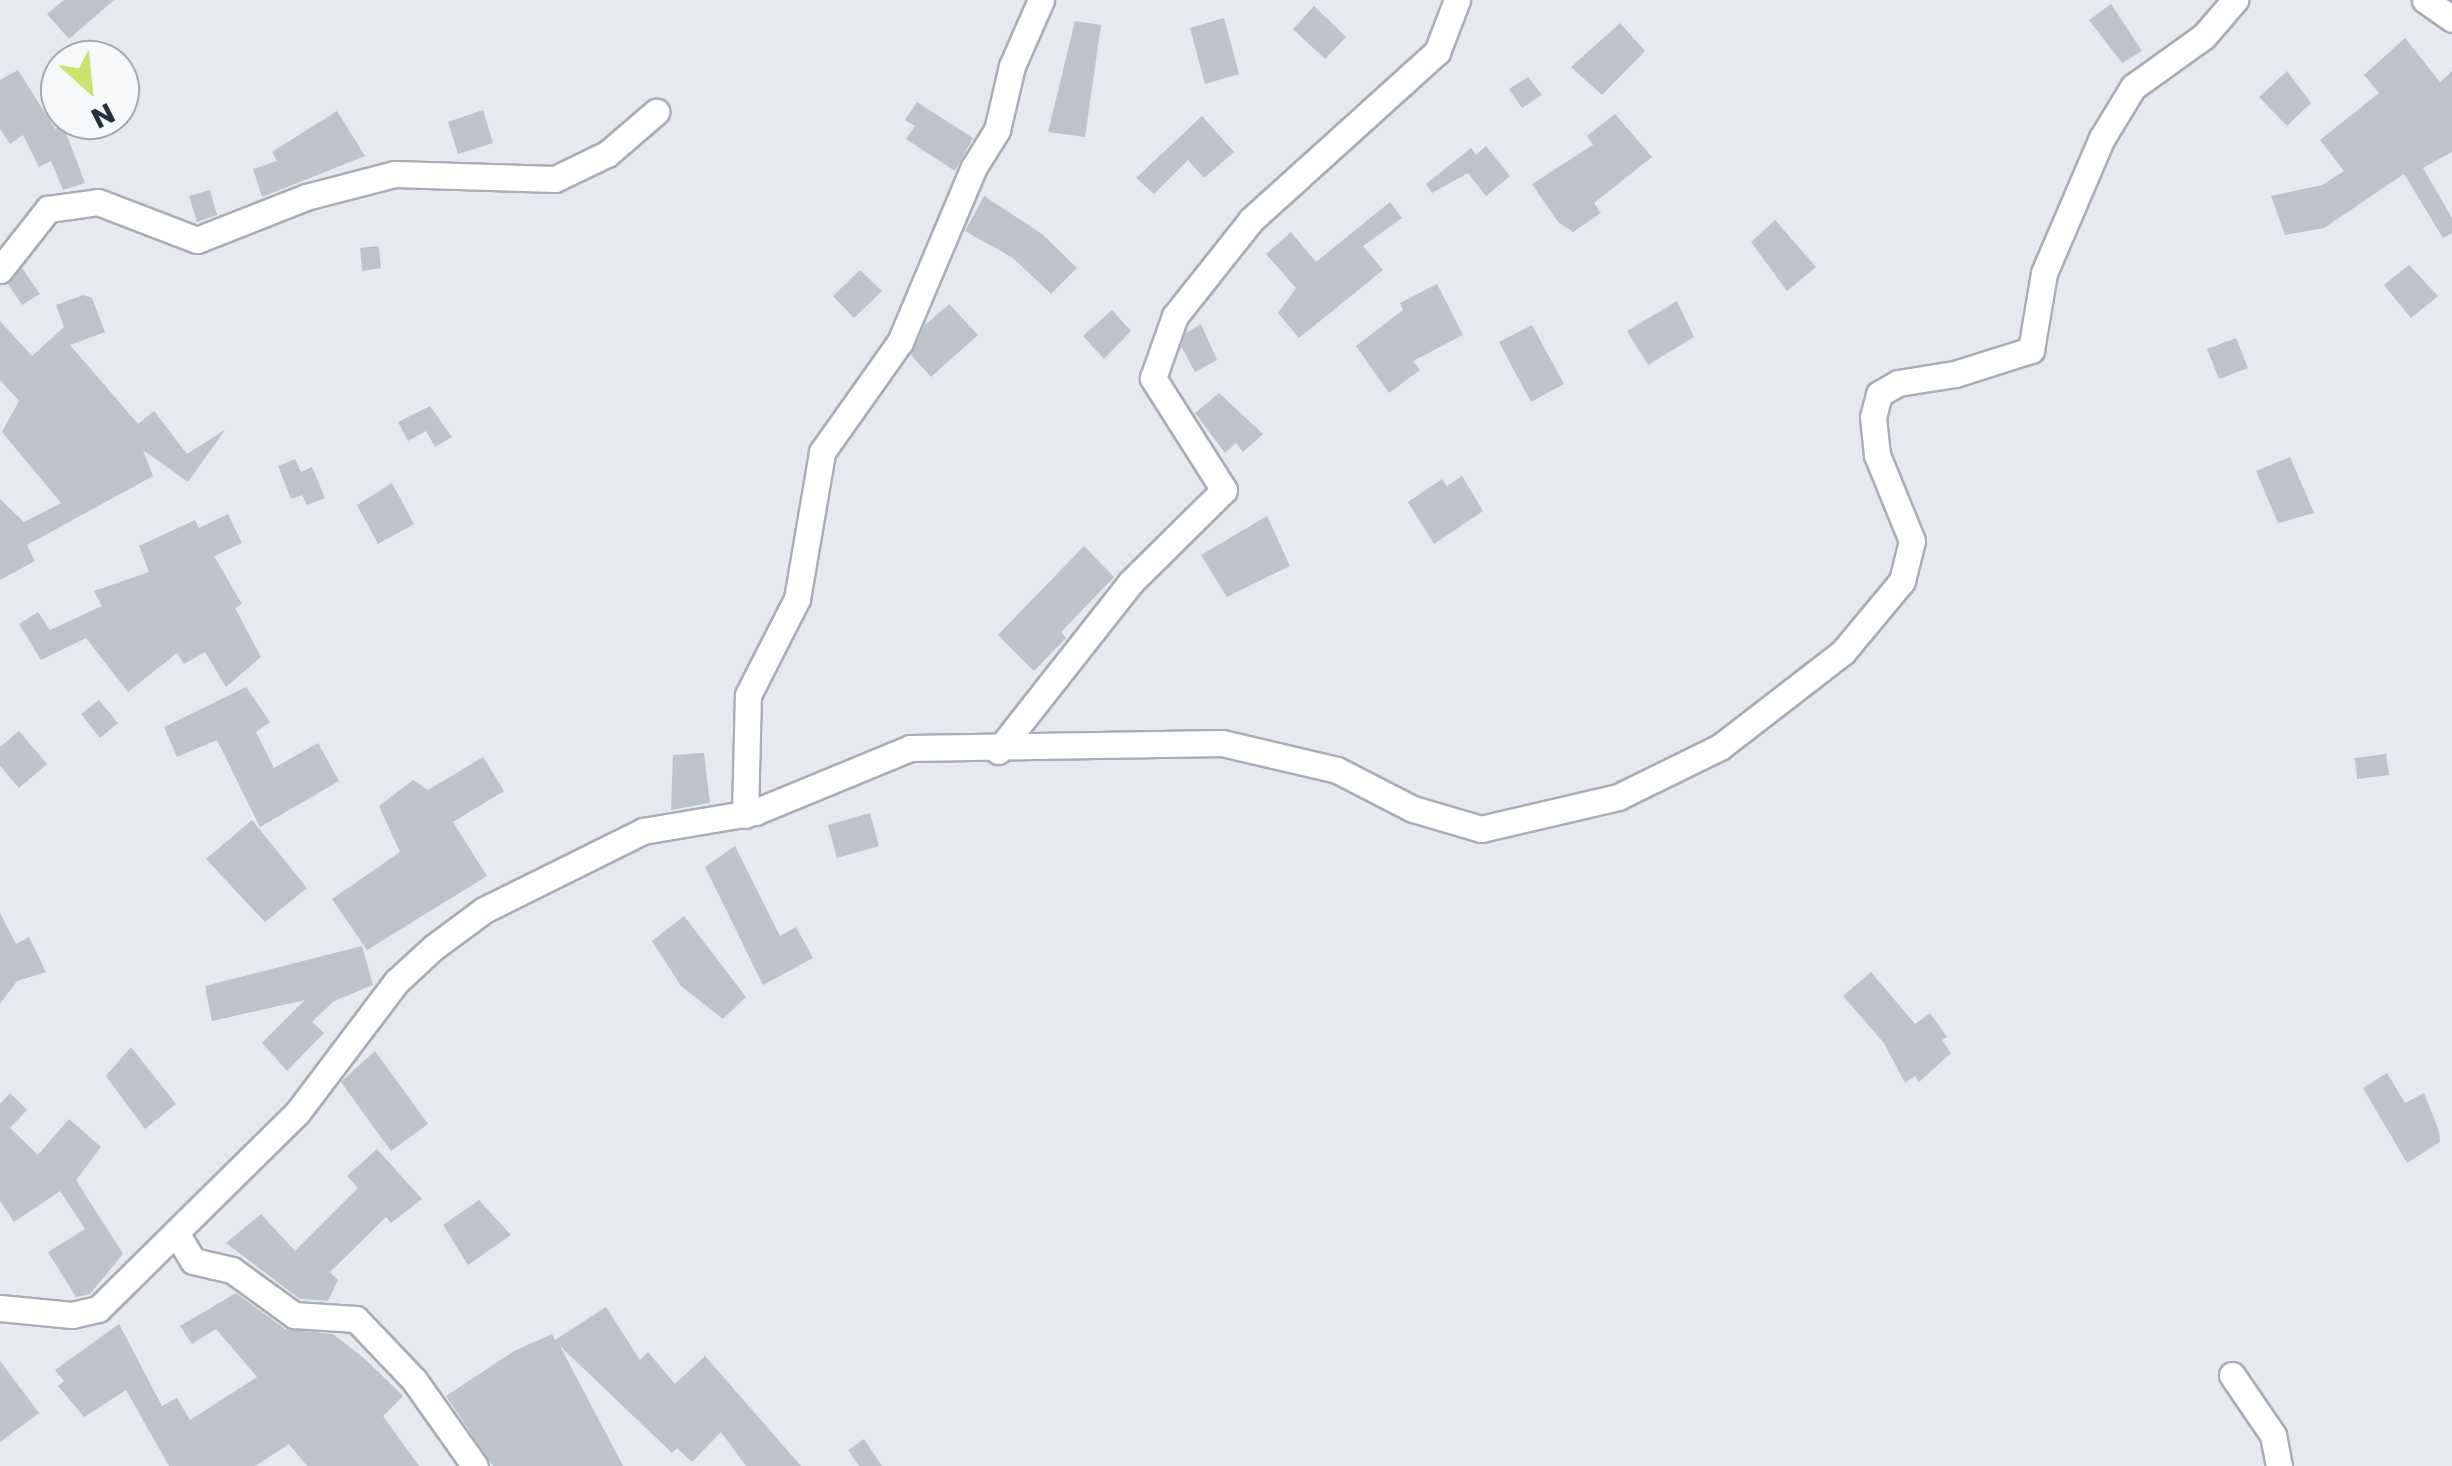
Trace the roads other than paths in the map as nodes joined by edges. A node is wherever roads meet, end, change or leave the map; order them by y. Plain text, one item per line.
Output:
1 (1041, 0) edge
2 (1457, 0) edge
3 (2235, 0) edge
4 (2424, 0) edge
5 (2452, 19) edge
6 (656, 112) dead end
7 (0, 270) edge
8 (998, 751) junction
9 (745, 815) junction
10 (178, 1236) junction
11 (0, 1308) edge
12 (2232, 1375) dead end
13 (475, 1466) edge
14 (2279, 1466) edge

1 - 9 street
2 - 8 street
3 - 8 street
4 - 5 street
6 - 7 street
8 - 9 street
9 - 10 street
10 - 11 street
10 - 13 street
12 - 14 street

